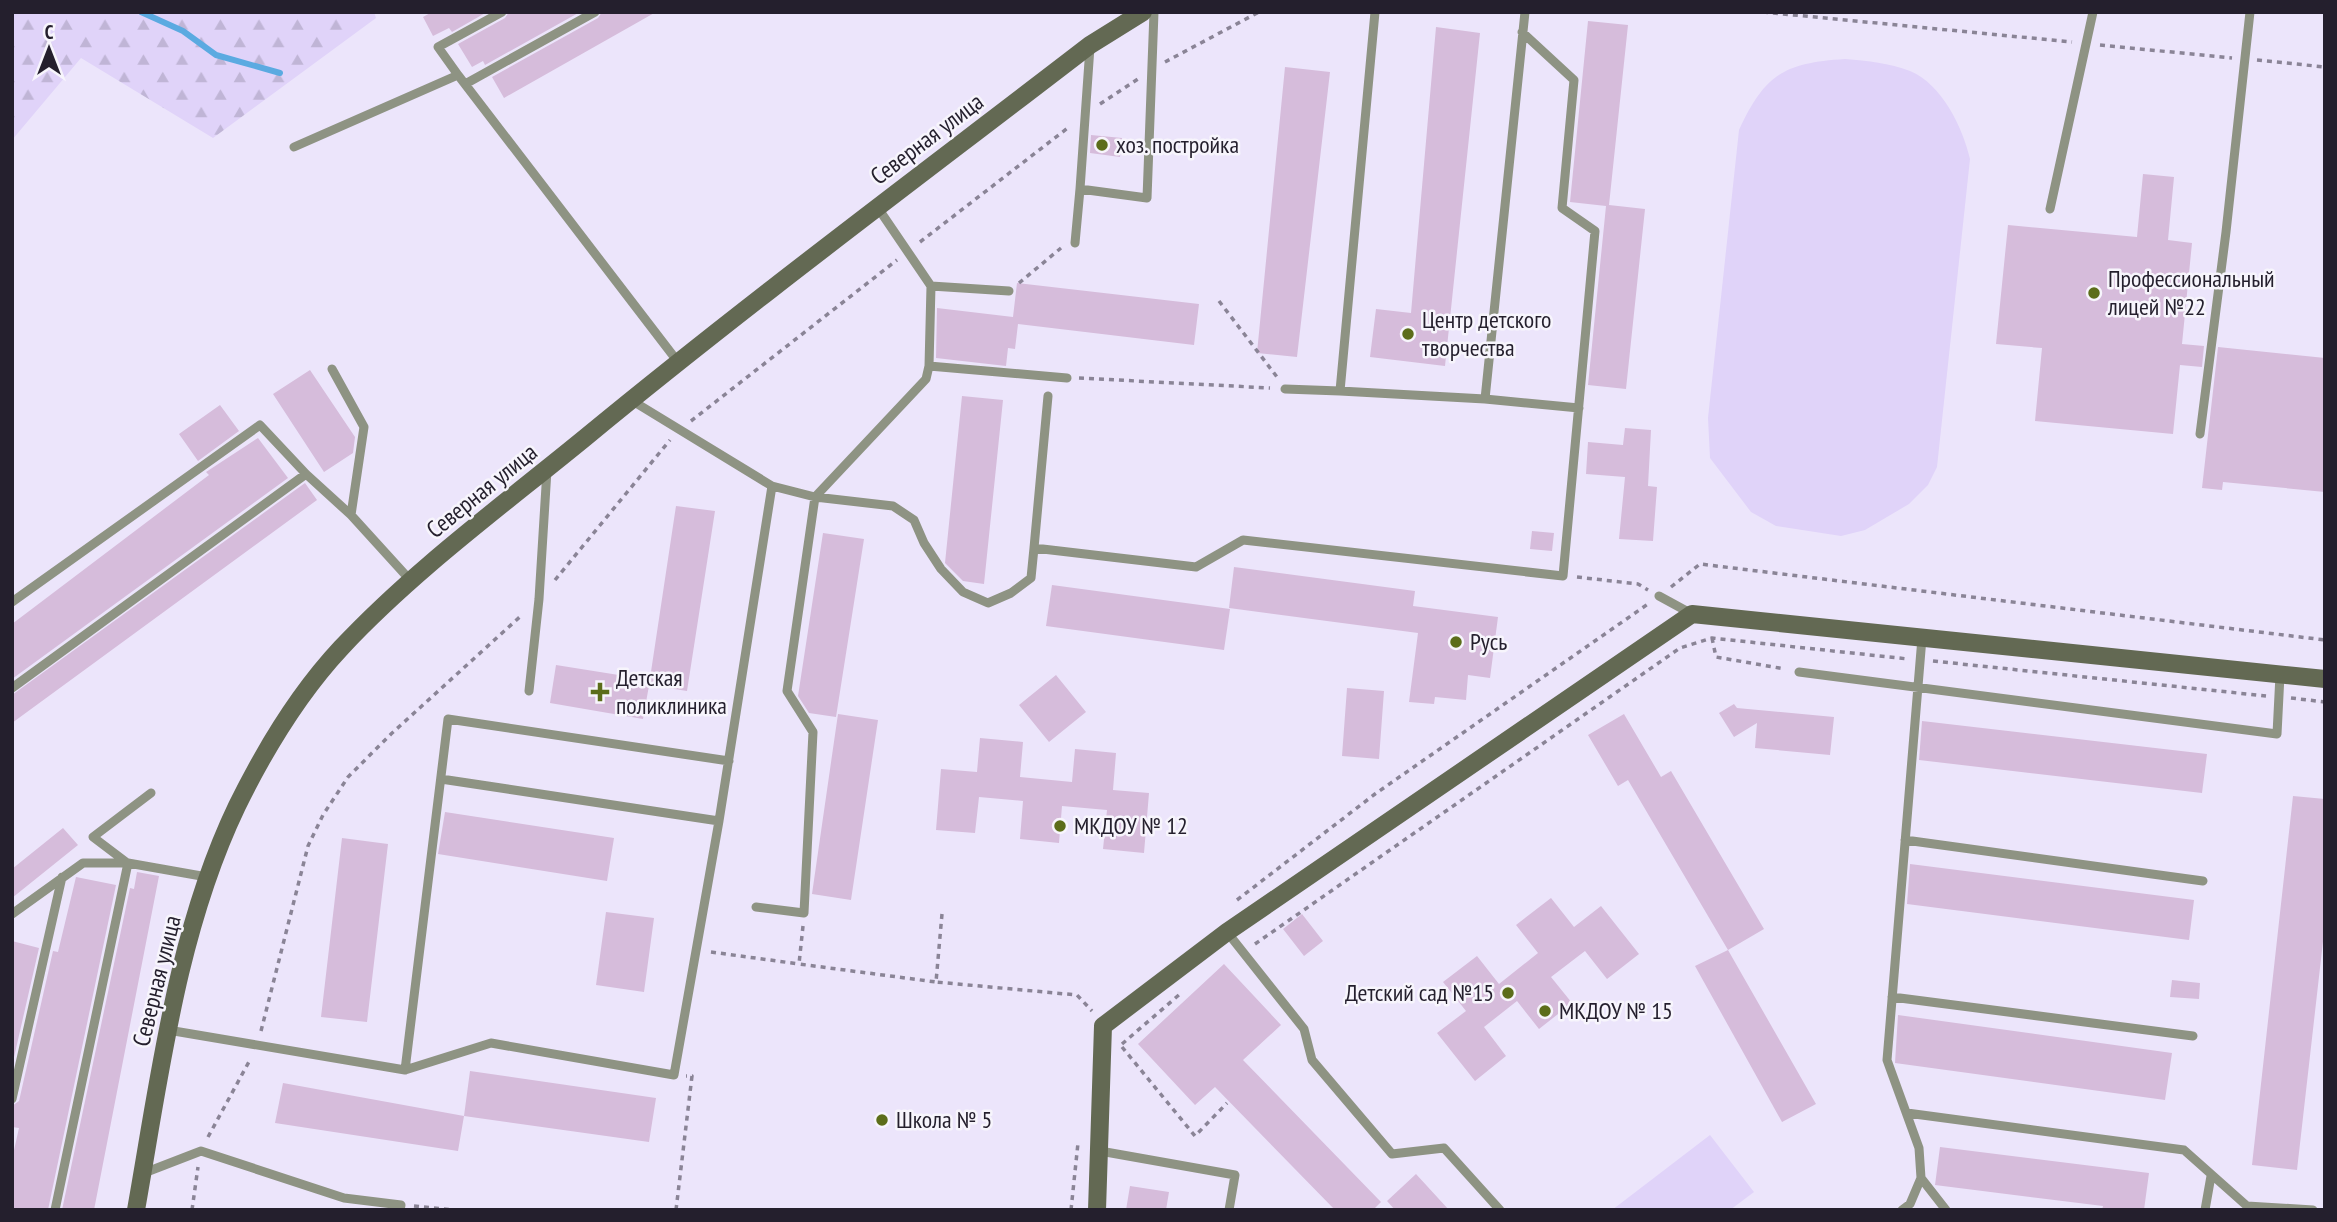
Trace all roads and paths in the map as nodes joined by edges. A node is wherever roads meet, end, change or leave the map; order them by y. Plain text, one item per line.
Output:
1 (502, 12) edge
2 (595, 12) edge
3 (1143, 12) edge
4 (1154, 12) edge
5 (1259, 12) edge
6 (1375, 12) edge
7 (1525, 12) edge
8 (1763, 12) edge
9 (2093, 12) edge
10 (2250, 12) edge
11 (1522, 32) junction
12 (2086, 44) junction
13 (1090, 46) junction
14 (2245, 59) junction
15 (2325, 66) edge
16 (1152, 70) junction
17 (458, 75) junction
18 (467, 83) junction
19 (1086, 114) junction
20 (294, 147) dead end
21 (1080, 189) junction
22 (878, 208) junction
23 (2050, 209) dead end
24 (1075, 243) joint
25 (908, 252) junction
26 (931, 286) junction
27 (1009, 292) joint
28 (1219, 300) dead end
29 (678, 362) junction
30 (929, 366) junction
31 (332, 369) dead end
32 (1067, 378) joint
33 (1285, 389) junction
34 (1340, 391) junction
35 (1048, 396) dead end
36 (1485, 399) junction
37 (631, 400) junction
38 (1579, 408) junction
39 (679, 430) junction
40 (2200, 434) dead end
41 (547, 468) junction
42 (306, 474) junction
43 (772, 486) junction
44 (815, 497) junction
45 (351, 515) junction
46 (1034, 548) junction
47 (1563, 576) junction
48 (411, 581) junction
49 (1638, 584) dead end
50 (1659, 596) joint
51 (539, 598) junction
52 (12, 602) edge
53 (1692, 614) junction
54 (1712, 638) junction
55 (1922, 638) junction
56 (2325, 640) edge
57 (1920, 660) junction
58 (1799, 672) joint
59 (2280, 675) junction
60 (2325, 679) edge
61 (12, 688) edge
62 (1918, 688) junction
63 (529, 691) dead end
64 (2280, 697) junction
65 (2325, 702) edge
66 (729, 761) junction
67 (441, 779) junction
68 (151, 793) dead end
69 (719, 821) junction
70 (1905, 840) junction
71 (128, 863) junction
72 (62, 877) junction
73 (207, 877) junction
74 (2203, 881) dead end
75 (756, 907) dead end
76 (804, 913) junction
77 (12, 914) edge
78 (942, 914) dead end
79 (1227, 932) junction
80 (1240, 948) junction
81 (697, 950) junction
82 (799, 964) junction
83 (936, 982) junction
84 (1181, 993) dead end
85 (1892, 996) junction
86 (1103, 1026) junction
87 (168, 1030) junction
88 (2193, 1036) dead end
89 (258, 1045) junction
90 (405, 1070) junction
91 (674, 1075) junction
92 (12, 1099) edge
93 (1227, 1103) dead end
94 (1907, 1114) junction
95 (201, 1151) junction
96 (1100, 1151) junction
97 (143, 1174) junction
98 (2211, 1176) junction
99 (1921, 1178) junction
100 (344, 1198) junction
101 (401, 1207) edge
102 (55, 1210) edge
103 (136, 1210) edge
104 (192, 1210) edge
105 (342, 1210) edge
106 (453, 1210) edge
107 (676, 1210) edge
108 (1097, 1210) edge
109 (1229, 1210) edge
110 (1500, 1210) edge
111 (1902, 1210) edge
112 (1947, 1210) edge
113 (2205, 1210) edge
114 (2313, 1210) edge

1 - 17 lane
2 - 18 lane
3 - 13 street, Северная улица
4 - 16 lane
5 - 16 path
6 - 34 lane
7 - 11 lane
8 - 12 path
9 - 12 lane
10 - 14 lane
11 - 36 lane
11 - 38 lane
12 - 14 path
12 - 23 lane
13 - 19 lane
13 - 22 street, Северная улица
14 - 15 path
14 - 40 lane
16 - 19 path
16 - 21 lane
17 - 18 lane
17 - 20 lane
18 - 29 lane
19 - 21 lane
19 - 25 path
21 - 24 lane
22 - 25 lane
22 - 29 street, Северная улица
24 - 27 path
25 - 26 lane
25 - 39 path
26 - 27 lane
26 - 30 lane
28 - 33 path
29 - 37 street, Северная улица
30 - 32 lane
30 - 44 lane
31 - 45 lane
32 - 33 path
33 - 34 lane
34 - 36 lane
35 - 46 lane
36 - 38 lane
37 - 39 lane
37 - 41 street, Северная улица
38 - 47 lane
39 - 43 lane
39 - 51 path
41 - 48 street, Северная улица
41 - 51 lane
42 - 45 lane
42 - 52 lane
42 - 61 lane
43 - 44 lane
43 - 66 lane
44 - 46 lane
44 - 76 lane
45 - 48 lane
46 - 47 lane
47 - 49 path
48 - 73 street, Северная улица
50 - 53 lane
50 - 56 path
51 - 63 lane
51 - 89 path
53 - 55 street
53 - 79 street
54 - 57 path
54 - 58 path
54 - 80 path
55 - 57 lane
55 - 59 street
57 - 62 lane
57 - 64 path
58 - 62 lane
59 - 60 street
59 - 64 lane
62 - 64 lane
62 - 70 lane
64 - 65 path
66 - 67 lane
66 - 69 lane
67 - 69 lane
67 - 90 lane
68 - 71 lane
69 - 81 lane
70 - 74 lane
70 - 85 lane
71 - 72 lane
71 - 73 lane
71 - 102 lane
72 - 77 lane
72 - 92 lane
73 - 87 street, Северная улица
75 - 76 lane
76 - 82 path
78 - 83 path
79 - 80 lane
79 - 86 street
80 - 110 lane
81 - 82 path
81 - 91 lane
82 - 83 path
83 - 86 path
84 - 93 path
85 - 88 lane
85 - 94 lane
86 - 96 street
87 - 89 lane
87 - 97 street, Северная улица
89 - 90 lane
89 - 95 path
90 - 91 lane
91 - 107 path
94 - 98 lane
94 - 99 lane
95 - 97 lane
95 - 100 lane
95 - 104 path
96 - 108 street
96 - 109 lane
97 - 103 street, Северная улица
98 - 113 lane
98 - 114 lane
99 - 111 lane
99 - 112 lane
100 - 101 lane
100 - 105 lane
101 - 106 path

